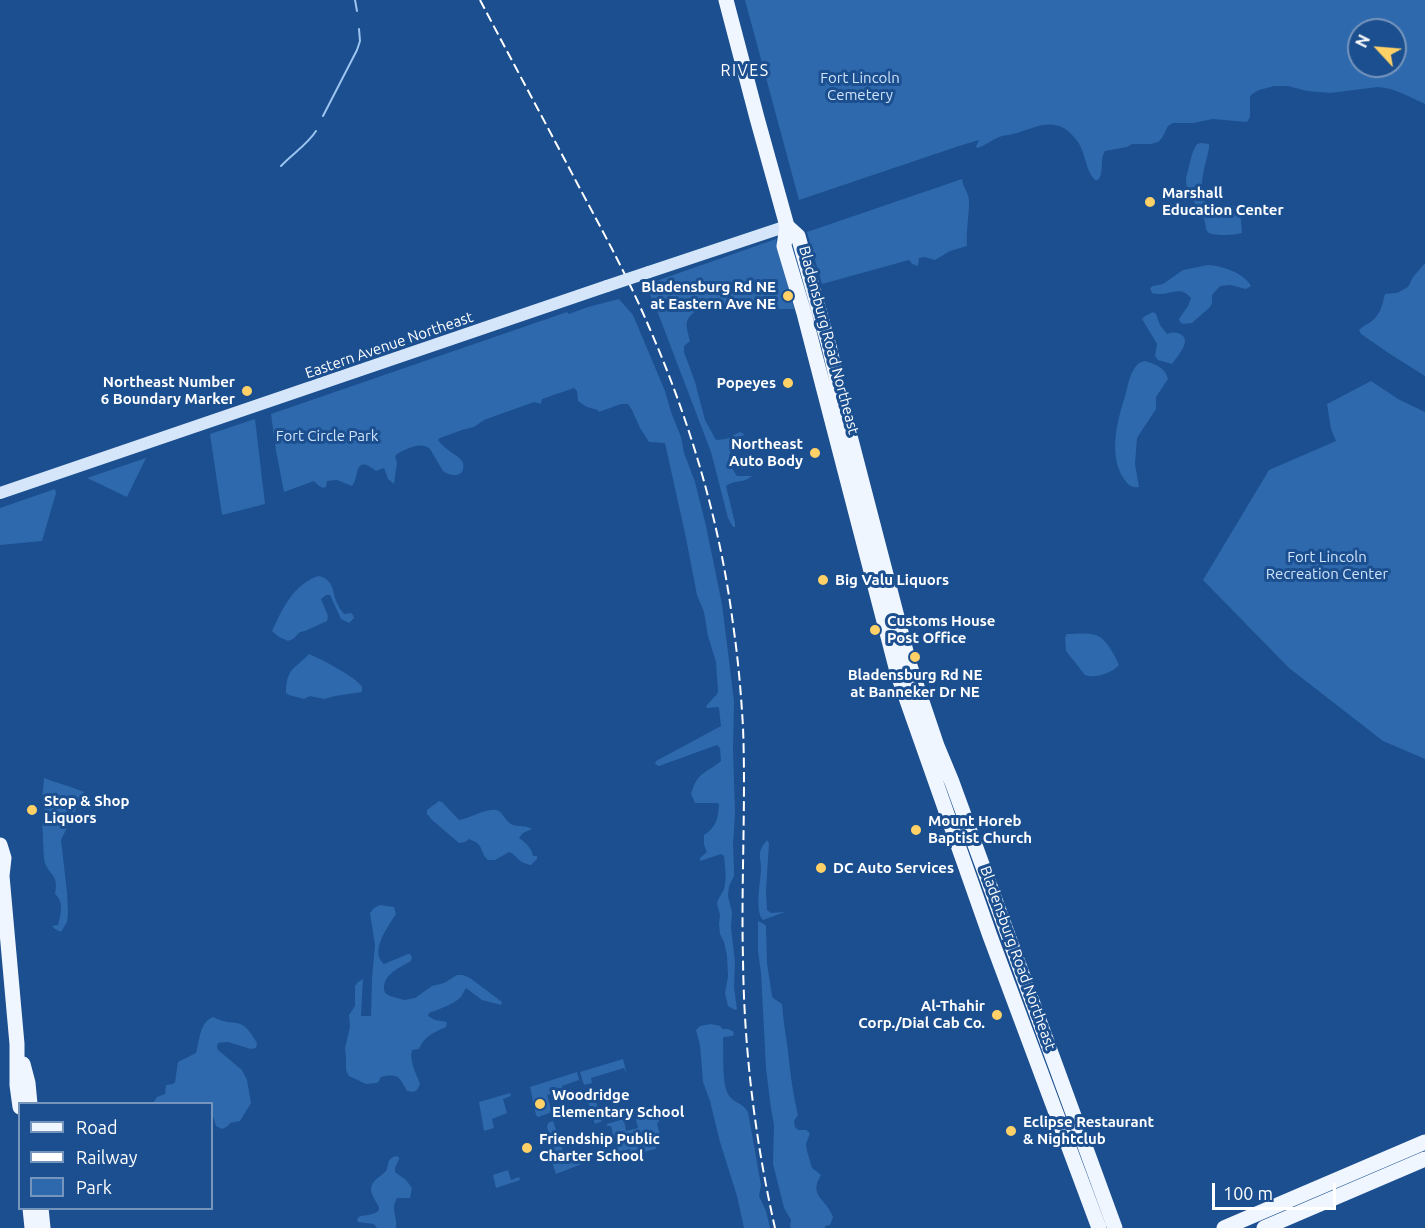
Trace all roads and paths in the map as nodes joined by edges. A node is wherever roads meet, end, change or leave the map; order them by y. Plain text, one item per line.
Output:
1 (726, 0) edge
2 (787, 226) junction
3 (835, 402) junction
4 (0, 493) edge
5 (0, 845) edge
6 (1, 873) edge
7 (17, 1044) junction
8 (19, 1102) edge
9 (30, 1102) edge
10 (1425, 1142) edge
11 (1425, 1159) edge
12 (30, 1210) edge
13 (41, 1210) edge
14 (32, 1228) edge
15 (43, 1228) edge
16 (1099, 1228) edge
17 (1115, 1228) edge
18 (1224, 1228) edge
19 (1264, 1228) edge

1 - 2 main road, Bladensburg Road Northeast
2 - 3 main road, Bladensburg Road Northeast
2 - 4 main road, Eastern Avenue Northeast, bridge
3 - 16 main road, Bladensburg Road Northeast
3 - 17 main road, Bladensburg Road Northeast
5 - 6 main road
6 - 7 main road
7 - 8 main road
7 - 9 main road
10 - 18 main road
11 - 19 main road
12 - 14 main road
13 - 15 main road

